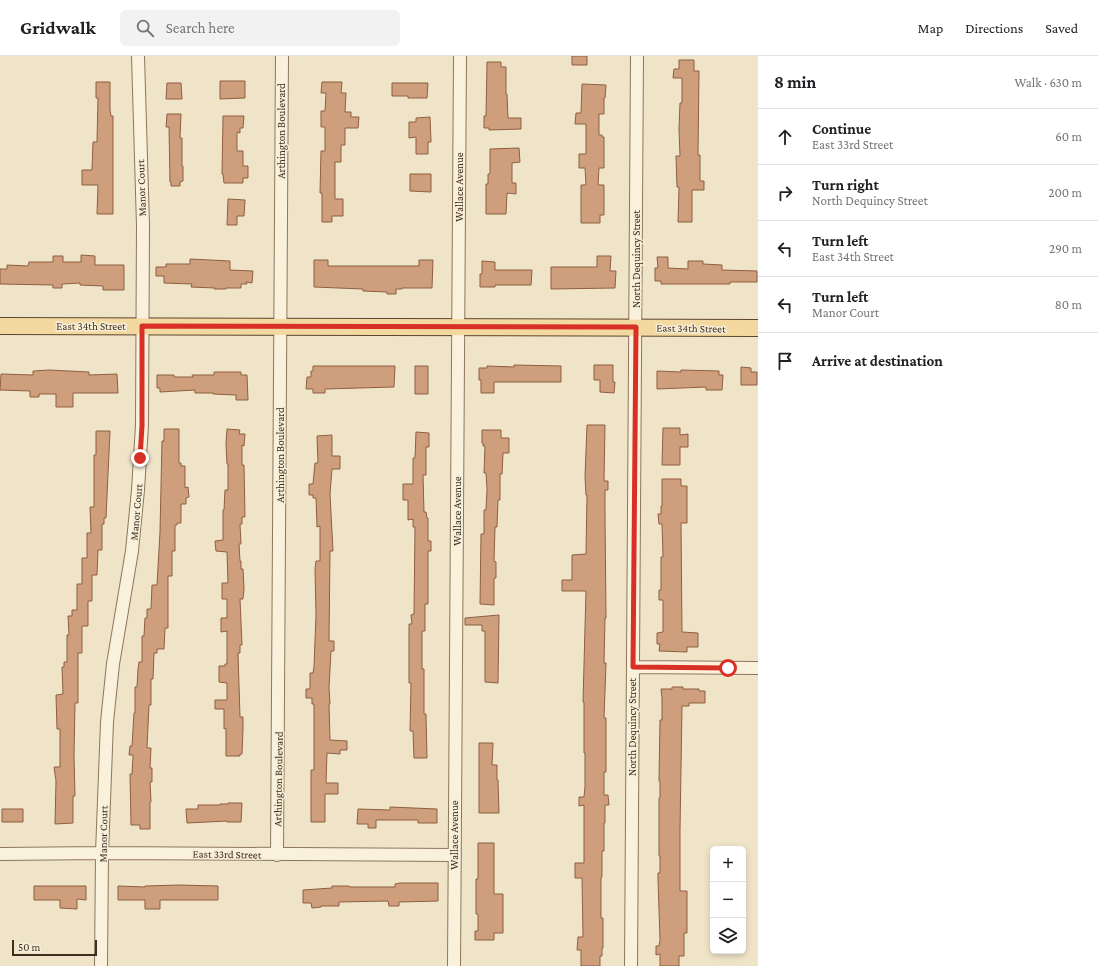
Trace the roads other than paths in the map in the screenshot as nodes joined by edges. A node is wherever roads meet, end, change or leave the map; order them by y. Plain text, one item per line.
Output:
1 (138, 56) edge
2 (282, 56) edge
3 (460, 56) edge
4 (637, 56) edge
5 (0, 326) edge
6 (142, 326) junction
7 (280, 326) junction
8 (458, 327) junction
9 (636, 327) junction
10 (758, 328) edge
11 (633, 667) junction
12 (758, 668) edge
13 (102, 853) junction
14 (0, 854) edge
15 (277, 855) junction
16 (454, 855) junction
17 (101, 966) edge
18 (454, 966) edge
19 (631, 966) edge

1 - 6 street, Manor Court
2 - 7 street, Arthington Boulevard
3 - 8 street, Wallace Avenue
4 - 9 street, North Dequincy Street
5 - 6 main road, East 34th Street
6 - 7 main road, East 34th Street
6 - 13 street, Manor Court
7 - 8 main road, East 34th Street
7 - 15 street, Arthington Boulevard
8 - 9 main road, East 34th Street
8 - 16 street, Wallace Avenue
9 - 10 main road, East 34th Street
9 - 11 street, North Dequincy Street
11 - 12 street
11 - 19 street, North Dequincy Street
13 - 14 street, East 33rd Street
13 - 15 street, East 33rd Street
13 - 17 street, Manor Court
15 - 16 street, East 33rd Street
16 - 18 street, Wallace Avenue

